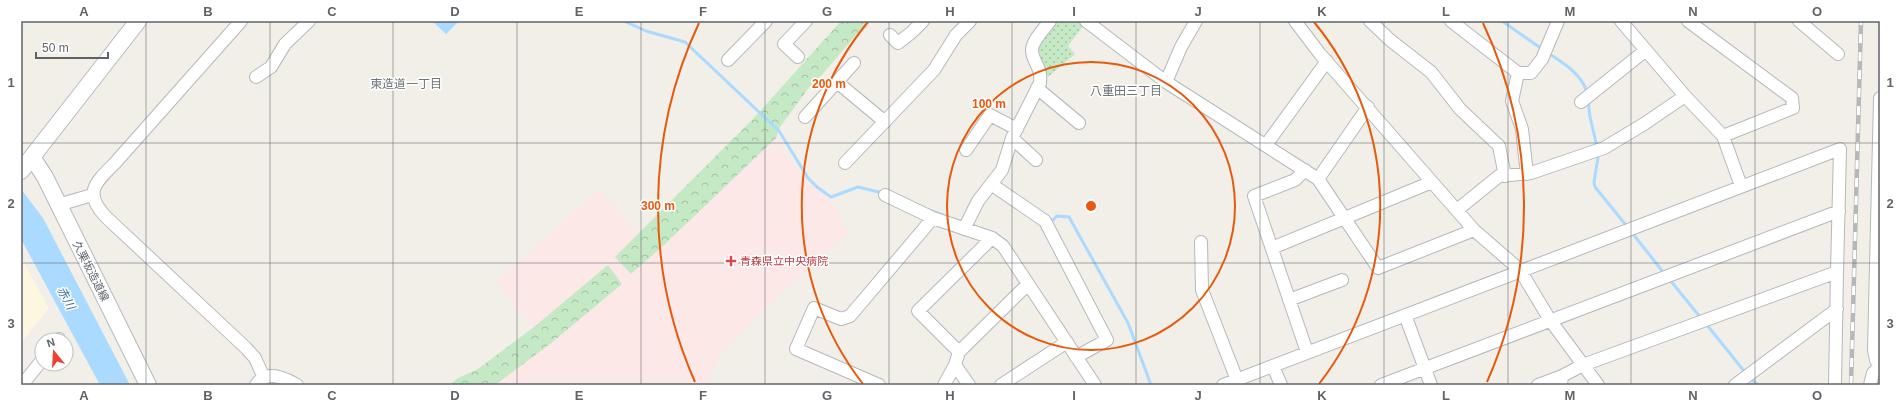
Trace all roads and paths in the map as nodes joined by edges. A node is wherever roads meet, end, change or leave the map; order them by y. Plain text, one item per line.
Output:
1 (138, 21) edge
2 (241, 21) edge
3 (309, 21) edge
4 (766, 21) edge
5 (806, 21) edge
6 (924, 21) edge
7 (970, 21) edge
8 (1050, 21) edge
9 (1086, 21) edge
10 (1196, 21) edge
11 (1295, 21) edge
12 (1370, 21) edge
13 (1451, 21) edge
14 (1558, 21) edge
15 (1621, 21) edge
16 (1688, 21) edge
17 (1799, 21) edge
18 (890, 35) dead end
19 (1646, 50) junction
20 (1838, 54) dead end
21 (798, 57) dead end
22 (728, 60) dead end
23 (1327, 61) junction
24 (854, 63) dead end
25 (1518, 73) junction
26 (256, 77) dead end
27 (837, 82) junction
28 (1166, 82) junction
29 (1037, 88) junction
30 (1685, 96) junction
31 (1880, 98) edge
32 (1581, 102) dead end
33 (1880, 104) edge
34 (1368, 107) junction
35 (805, 117) dead end
36 (885, 122) junction
37 (1079, 123) dead end
38 (1015, 133) junction
39 (1723, 136) junction
40 (1266, 145) junction
41 (966, 150) dead end
42 (32, 157) junction
43 (1036, 160) dead end
44 (1879, 160) edge
45 (845, 163) dead end
46 (1305, 170) junction
47 (21, 172) edge
48 (1527, 174) junction
49 (1505, 176) junction
50 (1318, 179) junction
51 (1432, 182) junction
52 (991, 184) junction
53 (1741, 186) junction
54 (92, 195) junction
55 (886, 195) dead end
56 (58, 205) junction
57 (1456, 210) junction
58 (1839, 211) junction
59 (933, 218) junction
60 (1344, 218) junction
61 (964, 229) junction
62 (1474, 230) junction
63 (992, 238) junction
64 (1201, 242) dead end
65 (1272, 248) junction
66 (1878, 260) edge
67 (1520, 270) junction
68 (1837, 272) junction
69 (1342, 280) dead end
70 (1028, 284) junction
71 (1289, 300) junction
72 (1837, 309) junction
73 (1405, 315) junction
74 (1550, 320) junction
75 (1067, 342) junction
76 (959, 352) junction
77 (1307, 352) junction
78 (1076, 357) junction
79 (955, 365) junction
80 (1583, 365) junction
81 (1274, 366) junction
82 (1880, 367) edge
83 (1424, 369) junction
84 (34, 370) edge
85 (1237, 380) junction
86 (1561, 381) edge
87 (260, 382) edge
88 (22, 385) edge
89 (148, 385) edge
90 (297, 385) edge
91 (879, 385) edge
92 (944, 385) edge
93 (969, 385) edge
94 (1001, 385) edge
95 (1095, 385) edge
96 (1223, 385) edge
97 (1280, 385) edge
98 (1381, 385) edge
99 (1431, 385) edge
100 (1538, 385) edge
101 (1598, 385) edge
102 (1735, 385) edge
103 (1835, 385) edge
104 (1870, 385) edge

1 - 42 main road
2 - 54 street
3 - 26 street
4 - 22 street
5 - 21 street
6 - 18 street
7 - 36 street
8 - 29 street
9 - 28 street
10 - 28 street
11 - 23 street
12 - 49 street
13 - 25 street
14 - 25 street
15 - 19 street
16 - 39 street
17 - 20 street
19 - 30 street
19 - 32 street
23 - 34 street
23 - 40 street
24 - 27 street
25 - 48 street
27 - 35 street
27 - 36 street
28 - 40 street
29 - 37 street
29 - 38 street
30 - 39 street
30 - 48 street
31 - 33 street
33 - 44 street
34 - 50 street
34 - 51 street
36 - 45 street
38 - 41 street
38 - 43 street
38 - 52 street
39 - 53 street
40 - 46 street
42 - 47 main road
42 - 56 main road, 久栗坂造道線
44 - 66 street
46 - 50 street
46 - 65 street
48 - 49 street
49 - 57 street
50 - 60 street
51 - 57 street
51 - 60 street
52 - 61 street
52 - 78 street
53 - 58 street
53 - 67 street
54 - 56 street
54 - 87 street
55 - 59 street
56 - 89 main road, 久栗坂造道線
57 - 62 street
58 - 68 street
58 - 74 street
59 - 61 street
59 - 91 street
60 - 62 street
60 - 65 street
61 - 63 street
62 - 67 street
63 - 70 street
63 - 76 street
64 - 85 street
65 - 71 street
66 - 82 street
67 - 73 street
67 - 74 street
68 - 72 street
68 - 80 street
69 - 71 street
70 - 75 street
70 - 76 street
71 - 77 street
72 - 102 street
72 - 103 street
73 - 77 street
73 - 83 street
74 - 80 street
74 - 83 street
75 - 78 street
75 - 94 street
76 - 79 street
77 - 81 street
78 - 95 street
79 - 92 street
79 - 93 street
80 - 86 street
80 - 101 street
81 - 85 street
81 - 97 street
82 - 104 street
83 - 98 street
83 - 99 street
84 - 88 street
85 - 96 street
86 - 100 street
87 - 90 street

